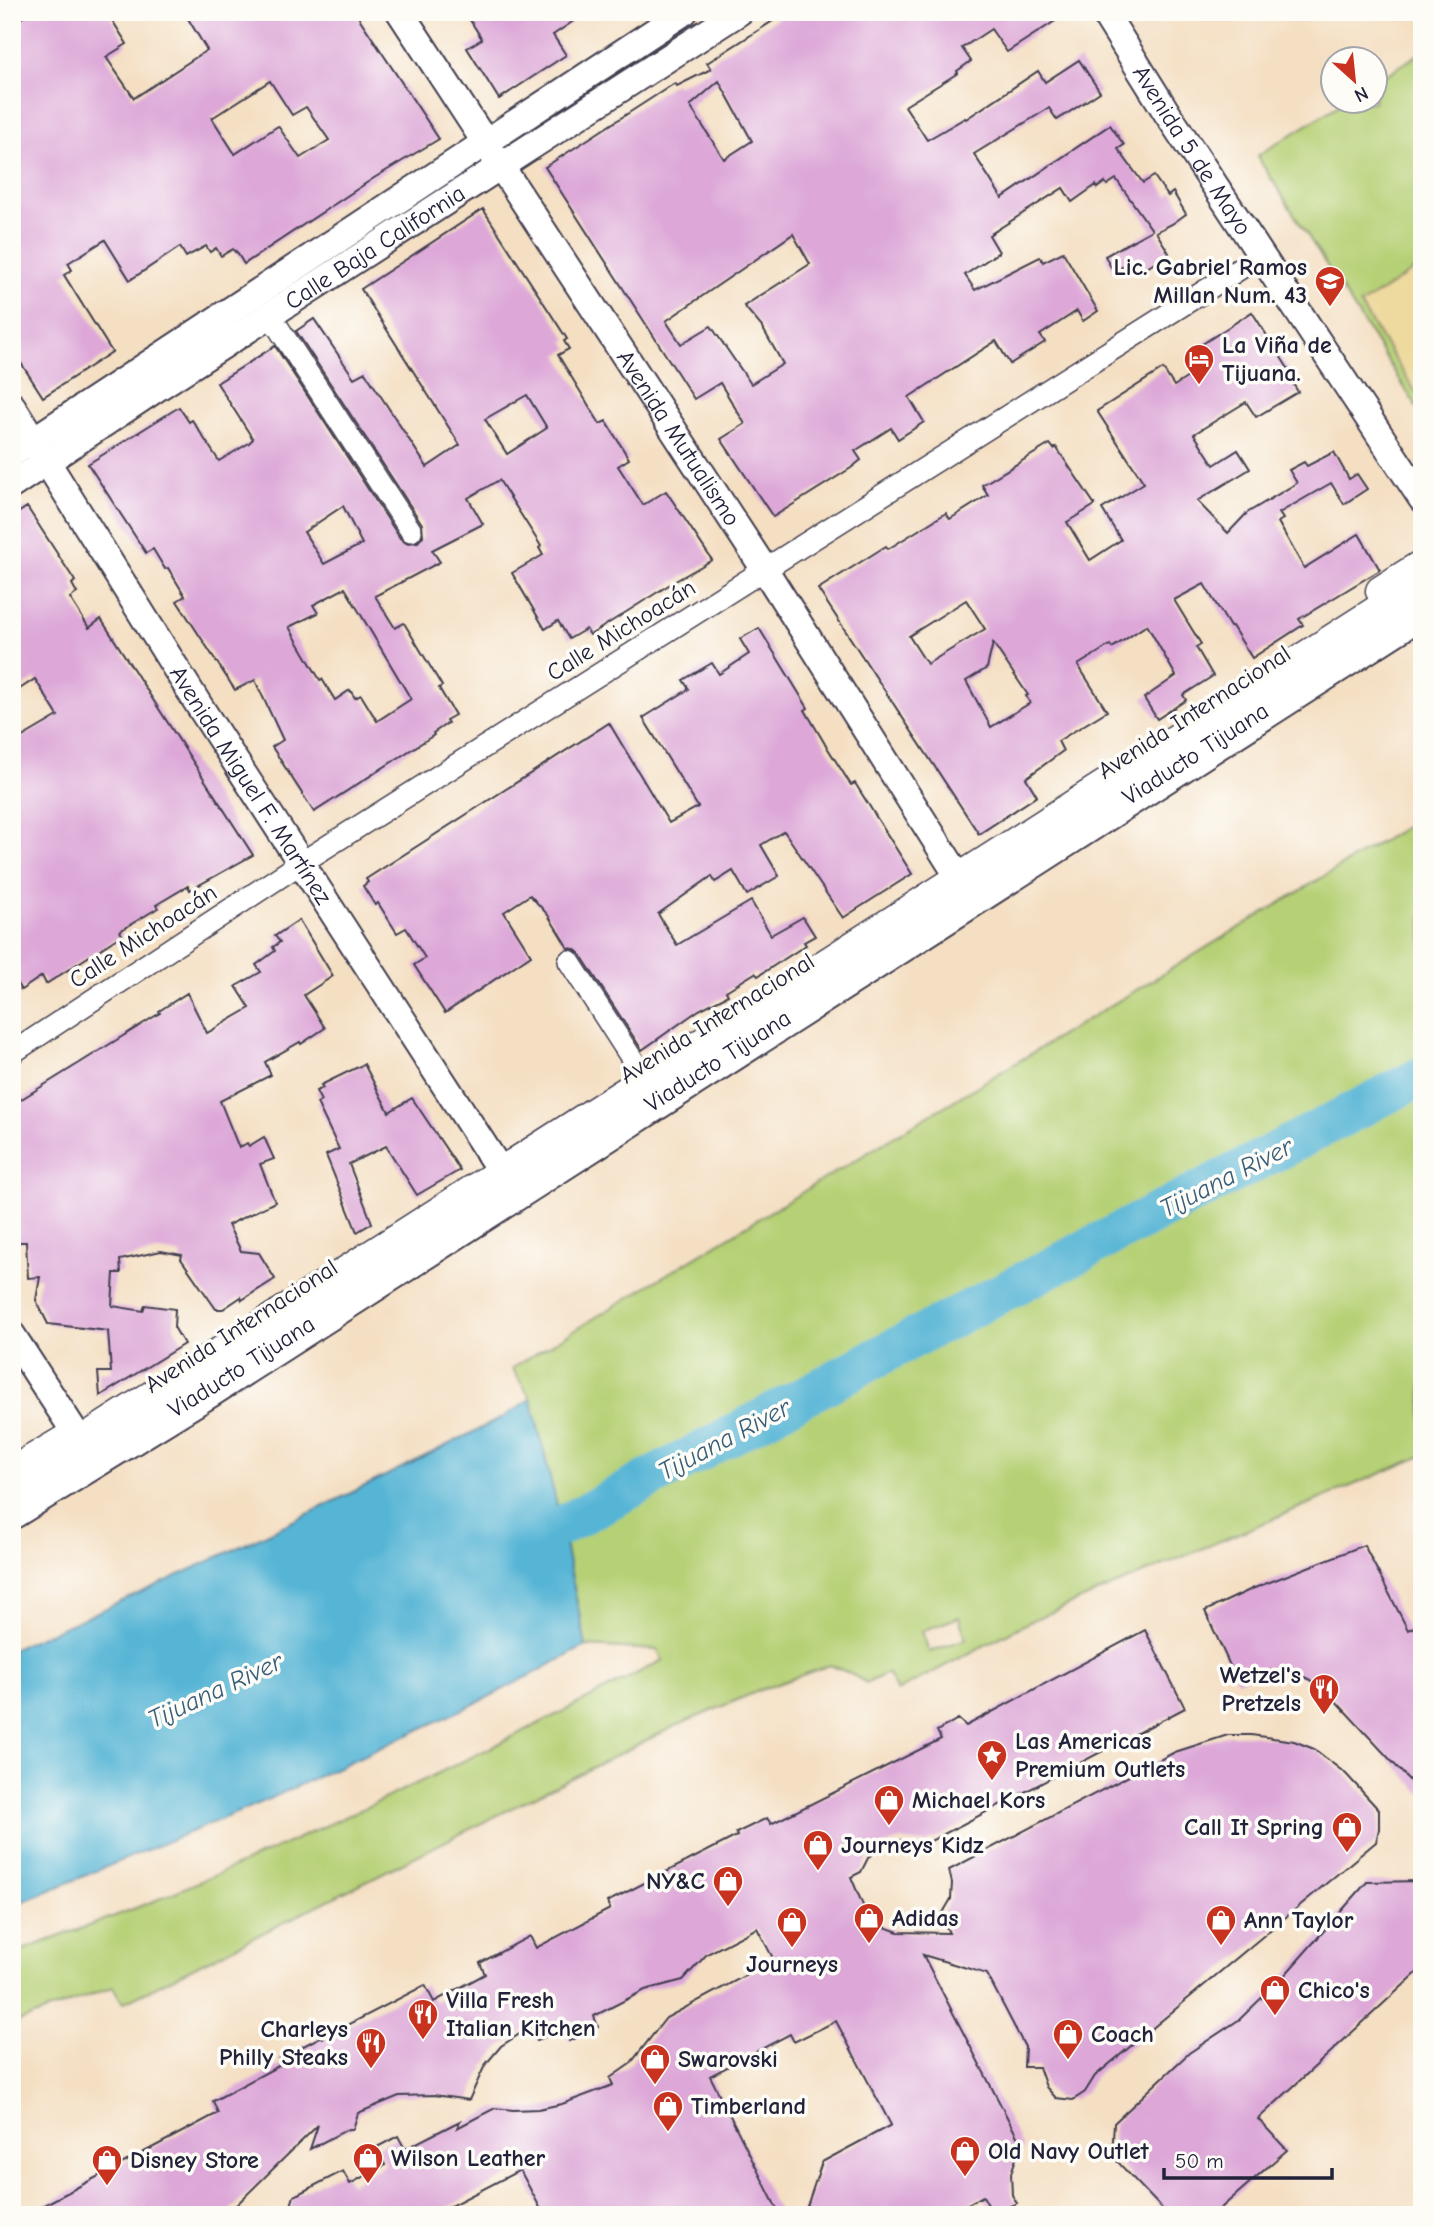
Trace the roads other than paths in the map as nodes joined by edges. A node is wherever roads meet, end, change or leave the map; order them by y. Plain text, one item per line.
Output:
1 (400, 12) edge
2 (684, 12) edge
3 (739, 12) edge
4 (1104, 12) edge
5 (486, 142) junction
6 (502, 166) junction
7 (1260, 256) junction
8 (270, 315) junction
9 (12, 406) edge
10 (32, 452) edge
11 (12, 485) edge
12 (1422, 499) edge
13 (411, 531) dead end
14 (1422, 565) edge
15 (765, 570) junction
16 (1422, 585) edge
17 (1422, 596) edge
18 (1422, 608) edge
19 (1422, 619) edge
20 (301, 863) junction
21 (953, 868) junction
22 (569, 961) dead end
23 (12, 1054) edge
24 (638, 1068) junction
25 (494, 1161) junction
26 (12, 1335) edge
27 (76, 1434) junction
28 (12, 1472) edge
29 (12, 1492) edge
30 (12, 1509) edge
31 (12, 1518) edge

1 - 5 street, Avenida Mutualismo
2 - 5 street, Calle Baja California
3 - 6 street, Calle Baja California
4 - 7 street, Avenida 5 de Mayo
5 - 6 street, Avenida Mutualismo
5 - 10 street, Calle Baja California
6 - 8 street, Calle Baja California
6 - 15 street, Avenida Mutualismo
7 - 12 street, Avenida 5 de Mayo
7 - 15 street, Calle Michoacán
8 - 10 street, Calle Baja California
8 - 13 street
9 - 10 street, Avenida Miguel F. Martínez
10 - 11 street, Calle Baja California
10 - 20 street, Avenida Miguel F. Martínez
14 - 21 main road, Avenida Internacional
15 - 20 street, Calle Michoacán
15 - 21 street, Avenida Mutualismo
16 - 29 highway, Avenida Internacional
17 - 29 highway, Viaducto Tijuana
18 - 30 highway, Viaducto Tijuana
19 - 31 highway, Avenida Internacional
20 - 23 street, Calle Michoacán
20 - 25 street, Avenida Miguel F. Martínez
21 - 24 main road, Avenida Internacional
22 - 24 street
24 - 25 main road, Avenida Internacional
25 - 27 main road, Avenida Internacional
26 - 27 street
27 - 28 main road, Avenida Internacional

